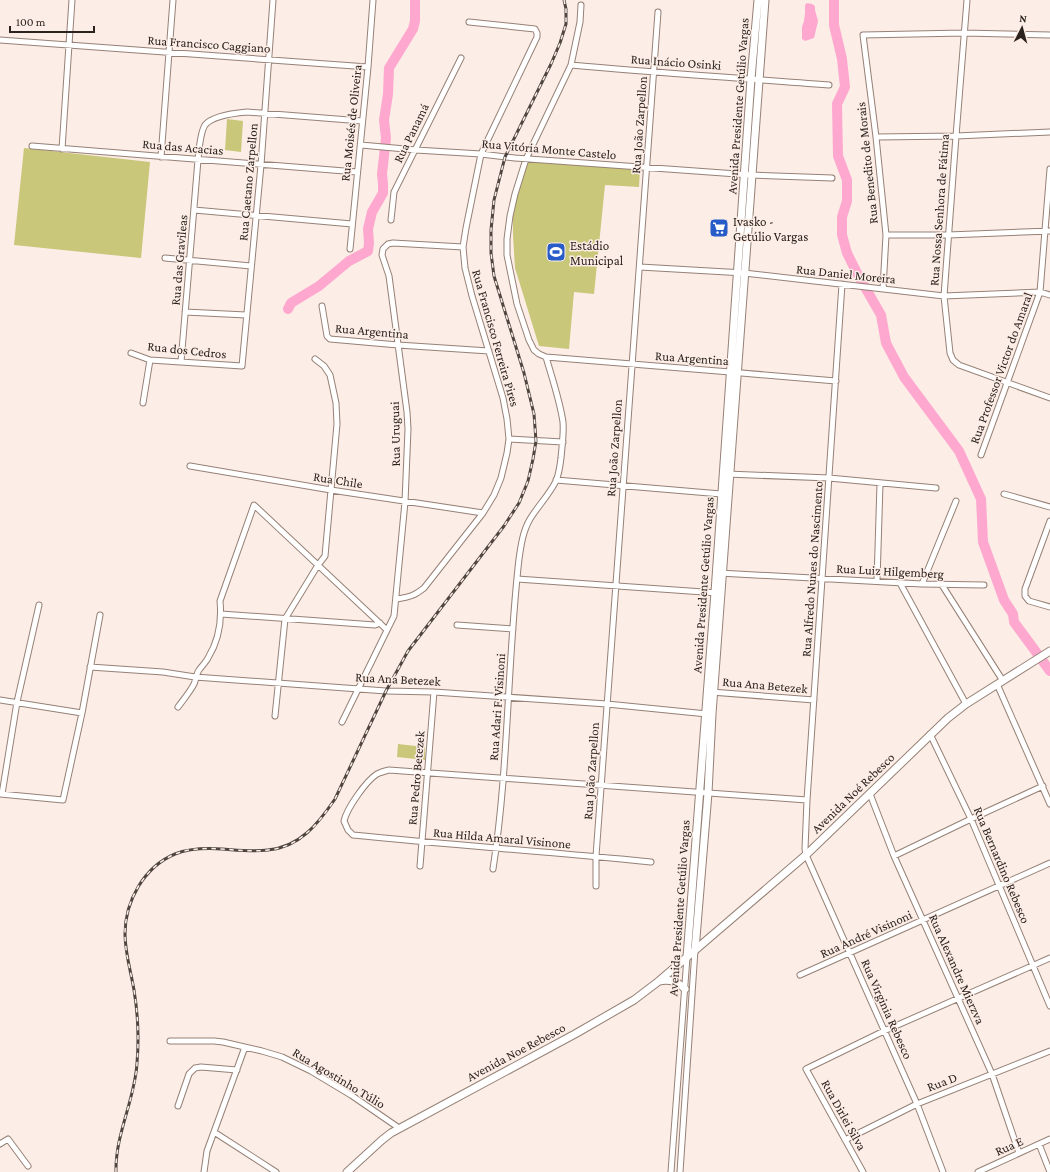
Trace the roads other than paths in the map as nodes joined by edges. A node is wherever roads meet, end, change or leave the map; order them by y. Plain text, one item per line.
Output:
1 (72, 0) edge
2 (173, 0) edge
3 (273, 0) edge
4 (373, 0) edge
5 (758, 0) edge
6 (765, 0) edge
7 (967, 0) edge
8 (581, 5) dead end
9 (658, 12) dead end
10 (469, 22) dead end
11 (964, 34) junction
12 (1050, 35) edge
13 (0, 40) edge
14 (70, 44) junction
15 (169, 53) junction
16 (461, 58) dead end
17 (269, 59) junction
18 (570, 65) junction
19 (368, 67) junction
20 (654, 72) junction
21 (751, 79) junction
22 (759, 80) junction
23 (829, 85) dead end
24 (265, 113) junction
25 (362, 121) junction
26 (1050, 132) edge
27 (956, 136) junction
28 (876, 137) junction
29 (361, 144) junction
30 (32, 146) dead end
31 (62, 149) junction
32 (416, 150) junction
33 (481, 154) junction
34 (162, 157) junction
35 (526, 159) junction
36 (198, 160) junction
37 (261, 164) junction
38 (647, 167) junction
39 (1050, 169) edge
40 (357, 172) junction
41 (748, 175) junction
42 (832, 178) dead end
43 (194, 210) junction
44 (256, 215) junction
45 (391, 220) dead end
46 (352, 224) junction
47 (1047, 231) edge
48 (948, 234) junction
49 (886, 235) junction
50 (463, 247) junction
51 (350, 249) dead end
52 (164, 258) dead end
53 (189, 260) junction
54 (251, 266) junction
55 (640, 267) junction
56 (740, 273) junction
57 (842, 284) junction
58 (883, 288) junction
59 (1040, 292) junction
60 (1050, 295) edge
61 (944, 296) junction
62 (322, 306) dead end
63 (185, 312) junction
64 (246, 315) junction
65 (398, 345) junction
66 (489, 351) junction
67 (130, 353) dead end
68 (546, 357) junction
69 (315, 359) dead end
70 (150, 360) junction
71 (181, 362) junction
72 (632, 364) junction
73 (242, 366) joint
74 (734, 372) junction
75 (836, 381) junction
76 (1008, 382) junction
77 (1050, 398) edge
78 (143, 403) dead end
79 (509, 439) junction
80 (563, 442) junction
81 (981, 455) dead end
82 (190, 466) dead end
83 (726, 474) junction
84 (829, 478) junction
85 (556, 480) junction
86 (880, 484) junction
87 (622, 486) junction
88 (936, 488) dead end
89 (331, 490) junction
90 (721, 494) junction
91 (1004, 494) dead end
92 (956, 501) dead end
93 (405, 502) junction
94 (1050, 507) edge
95 (482, 513) junction
96 (1050, 521) edge
97 (318, 566) junction
98 (720, 573) junction
99 (822, 578) junction
100 (517, 580) junction
101 (877, 581) junction
102 (900, 582) junction
103 (922, 584) junction
104 (942, 585) junction
105 (616, 586) junction
106 (984, 586) dead end
107 (718, 593) junction
108 (397, 599) junction
109 (39, 605) dead end
110 (1050, 608) edge
111 (221, 614) junction
112 (100, 615) dead end
113 (285, 619) junction
114 (380, 623) junction
115 (457, 624) dead end
116 (513, 629) junction
117 (387, 630) junction
118 (1048, 653) edge
119 (90, 667) junction
120 (195, 677) junction
121 (1000, 682) junction
122 (279, 683) junction
123 (358, 689) junction
124 (434, 692) junction
125 (710, 692) junction
126 (509, 697) junction
127 (0, 700) edge
128 (814, 700) junction
129 (17, 702) junction
130 (607, 704) junction
131 (966, 704) junction
132 (178, 707) dead end
133 (82, 713) junction
134 (708, 714) junction
135 (275, 716) dead end
136 (342, 722) dead end
137 (930, 734) junction
138 (427, 773) junction
139 (503, 779) junction
140 (601, 785) junction
141 (1042, 786) junction
142 (699, 792) junction
143 (708, 793) junction
144 (1, 794) edge
145 (870, 794) junction
146 (807, 800) junction
147 (1050, 804) edge
148 (971, 819) junction
149 (422, 842) junction
150 (496, 848) junction
151 (806, 855) junction
152 (596, 856) junction
153 (894, 856) junction
154 (650, 862) dead end
155 (1050, 863) edge
156 (420, 866) dead end
157 (493, 869) dead end
158 (999, 885) junction
159 (596, 886) dead end
160 (923, 921) junction
161 (695, 950) junction
162 (850, 952) junction
163 (687, 956) junction
164 (1050, 958) edge
165 (1032, 965) junction
166 (800, 975) dead end
167 (659, 981) junction
168 (685, 989) junction
169 (959, 999) junction
170 (1050, 1006) edge
171 (884, 1031) junction
172 (170, 1041) dead end
173 (245, 1047) junction
174 (1050, 1051) edge
175 (237, 1070) junction
176 (678, 1074) junction
177 (992, 1074) junction
178 (686, 1075) junction
179 (917, 1104) junction
180 (178, 1106) dead end
181 (399, 1128) junction
182 (214, 1132) junction
183 (1050, 1139) edge
184 (845, 1140) junction
185 (0, 1144) edge
186 (1039, 1144) junction
187 (1019, 1153) junction
188 (354, 1165) junction
189 (28, 1166) dead end
190 (204, 1172) edge
191 (276, 1172) edge
192 (347, 1172) edge
193 (358, 1172) edge
194 (671, 1172) edge
195 (680, 1172) edge
196 (863, 1172) edge
197 (943, 1172) edge
198 (978, 1172) edge
199 (1050, 1172) edge

1 - 14 street
2 - 15 street
3 - 17 street, Rua Caetano Zarpellon
4 - 19 street, Rua Moisés de Oliveira
5 - 21 main road, Avenida Presidente Getúlio Vargas
6 - 22 main road, Avenida Presidente Getúlio Vargas
7 - 11 street, Rua Nossa Senhora de Fátima
8 - 18 street
9 - 20 street, Rua João Zarpellon
10 - 33 street, Rua Francisco Ferreira Pires
11 - 12 street
11 - 27 street, Rua Nossa Senhora de Fátima
11 - 28 street, Rua Benedito de Morais
13 - 14 street, Rua Francisco Caggiano
14 - 15 street, Rua Francisco Caggiano
14 - 31 street
15 - 17 street, Rua Francisco Caggiano
15 - 34 street
16 - 32 street, Rua Panamá
17 - 19 street, Rua Francisco Caggiano
17 - 24 street, Rua Caetano Zarpellon
18 - 20 street, Rua Inácio Osinki
18 - 35 street
19 - 25 street, Rua Moisés de Oliveira
20 - 21 street, Rua Inácio Osinki
20 - 38 street, Rua João Zarpellon
21 - 22 street, Rua Inácio Osinki
21 - 41 main road, Avenida Presidente Getúlio Vargas
22 - 23 street, Rua Inácio Osinki
22 - 41 main road, Avenida Presidente Getúlio Vargas
24 - 25 street, Rua das Gravileas
24 - 36 street, Rua das Gravileas
24 - 37 street, Rua Caetano Zarpellon
25 - 29 street, Rua Moisés de Oliveira
26 - 27 street
27 - 28 street
27 - 48 street, Rua Nossa Senhora de Fátima
28 - 49 street, Rua Benedito de Morais
29 - 32 street, Rua Vitória Monte Castelo
29 - 40 street, Rua Moisés de Oliveira
30 - 31 street, Rua das Acacias
31 - 34 street, Rua das Acacias
32 - 33 street, Rua Vitória Monte Castelo
32 - 45 street, Rua Panamá
33 - 35 street, Rua Vitória Monte Castelo
33 - 50 street, Rua Francisco Ferreira Pires
34 - 36 street, Rua das Acacias
35 - 38 street, Rua Vitória Monte Castelo
35 - 68 street
36 - 37 street, Rua das Acacias
36 - 43 street, Rua das Gravileas
37 - 40 street, Rua das Acacias
37 - 44 street, Rua Caetano Zarpellon
38 - 41 street, Rua Vitória Monte Castelo
38 - 55 street, Rua João Zarpellon
39 - 47 street, Rua Professor Victor do Amaral
40 - 46 street, Rua Moisés de Oliveira
41 - 42 street, Rua Vitória Monte Castelo
41 - 56 main road, Avenida Presidente Getúlio Vargas
43 - 44 street
43 - 53 street, Rua das Gravileas
44 - 46 street
44 - 54 street, Rua Caetano Zarpellon
46 - 51 street, Rua Moisés de Oliveira
47 - 48 street
47 - 59 street, Rua Professor Victor do Amaral
48 - 49 street
48 - 61 street, Rua Nossa Senhora de Fátima
49 - 58 street, Rua Benedito de Morais
50 - 65 street, Rua Uruguai
50 - 66 street, Rua Francisco Ferreira Pires
52 - 53 street
53 - 54 street
53 - 63 street, Rua das Gravileas
54 - 64 street, Rua Caetano Zarpellon
55 - 56 street, Rua Daniel Moreira
55 - 72 street, Rua João Zarpellon
56 - 57 street, Rua Daniel Moreira
56 - 74 main road, Avenida Presidente Getúlio Vargas
57 - 58 street, Rua Daniel Moreira
57 - 75 street, Rua Alfredo Nunes do Nascimento
58 - 61 street, Rua Daniel Moreira
59 - 60 street, Rua Daniel Moreira
59 - 61 street, Rua Daniel Moreira
59 - 76 street, Rua Professor Victor do Amaral
61 - 76 street, Rua Nossa Senhora de Fátima
62 - 65 street, Rua Argentina
63 - 64 street
63 - 71 street, Rua das Gravileas
64 - 73 street, Rua Caetano Zarpellon
65 - 66 street, Rua Argentina
65 - 93 street, Rua Uruguai
66 - 79 street, Rua Francisco Ferreira Pires
67 - 70 street, Rua dos Cedros
68 - 72 street, Rua Argentina
68 - 80 street, Rua Adari F. Visinoni
69 - 89 street
70 - 71 street, Rua dos Cedros
70 - 78 street
71 - 73 street, Rua dos Cedros
72 - 74 street, Rua Argentina
72 - 87 street, Rua João Zarpellon
74 - 75 street, Rua Argentina
74 - 83 main road, Avenida Presidente Getúlio Vargas
75 - 84 street, Rua Alfredo Nunes do Nascimento
76 - 77 street
76 - 81 street, Rua Professor Victor do Amaral
79 - 80 street
79 - 95 street, Rua Francisco Ferreira Pires
80 - 85 street, Rua Adari F. Visinoni
82 - 89 street, Rua Chile
83 - 84 street
83 - 90 main road, Avenida Presidente Getúlio Vargas
83 - 98 main road, Avenida Presidente Getúlio Vargas
84 - 86 street
84 - 99 street, Rua Alfredo Nunes do Nascimento
85 - 87 street
85 - 100 street, Rua Adari F. Visinoni
86 - 88 street
86 - 101 street
87 - 90 street
87 - 105 street, Rua João Zarpellon
89 - 93 street, Rua Chile
89 - 97 street
90 - 98 main road, Avenida Presidente Getúlio Vargas
91 - 94 street
92 - 103 street
93 - 95 street, Rua Chile
93 - 108 street, Rua Uruguai
95 - 108 street, Rua Francisco Ferreira Pires
96 - 110 street
97 - 111 street
97 - 113 street
97 - 114 street
98 - 99 street, Rua Luiz Hilgemberg
98 - 107 main road, Avenida Presidente Getúlio Vargas
99 - 101 street, Rua Luiz Hilgemberg
99 - 128 street, Rua Alfredo Nunes do Nascimento
100 - 105 street
100 - 116 street, Rua Adari F. Visinoni
101 - 102 street, Rua Luiz Hilgemberg
102 - 103 street, Rua Luiz Hilgemberg
102 - 131 street
103 - 104 street, Rua Luiz Hilgemberg
104 - 106 street, Rua Luiz Hilgemberg
104 - 121 street
105 - 107 street
105 - 130 street, Rua João Zarpellon
107 - 125 main road, Avenida Presidente Getúlio Vargas
108 - 117 street, Rua Uruguai
109 - 129 street
111 - 113 street
111 - 120 street
112 - 119 street
113 - 114 street
113 - 122 street
114 - 117 street
115 - 116 street
116 - 126 street, Rua Adari F. Visinoni
117 - 123 street, Rua Uruguai
118 - 121 main road, Avenida Noé Rebesco
119 - 120 street, Rua Ana Betezek
119 - 133 street
120 - 122 street, Rua Ana Betezek
120 - 132 street
121 - 131 main road, Avenida Noé Rebesco
121 - 141 street
122 - 123 street, Rua Ana Betezek
122 - 135 street
123 - 124 street, Rua Ana Betezek
123 - 136 street, Rua Uruguai
124 - 126 street, Rua Ana Betezek
124 - 138 street, Rua Pedro Betezek
125 - 128 street, Rua Ana Betezek
125 - 134 main road, Avenida Presidente Getúlio Vargas
126 - 130 street, Rua Ana Betezek
126 - 139 street, Rua Adari F. Visinoni
127 - 129 street
128 - 146 street, Rua Alfredo Nunes do Nascimento
129 - 133 street
129 - 144 street
130 - 134 street, Rua Ana Betezek
130 - 140 street, Rua João Zarpellon
131 - 137 main road, Avenida Noé Rebesco
133 - 144 street
134 - 142 main road, Avenida Presidente Getúlio Vargas
134 - 143 main road, Avenida Presidente Getúlio Vargas
137 - 145 main road, Avenida Noé Rebesco
137 - 148 street, Rua Bernardino Rebesco
138 - 139 street
138 - 149 street, Rua Pedro Betezek
138 - 149 street, Rua Hilda Amaral Visinone
139 - 140 street
139 - 150 street, Rua Adari F. Visinoni
140 - 142 street
140 - 152 street, Rua João Zarpellon
141 - 147 street
141 - 148 street
142 - 143 street
142 - 163 main road, Avenida Presidente Getúlio Vargas
143 - 146 street
143 - 161 main road, Avenida Presidente Getúlio Vargas
145 - 151 main road, Avenida Noé Rebesco
145 - 153 street, Rua Alexandre Mierzva
146 - 151 street, Rua Alfredo Nunes do Nascimento
148 - 153 street
148 - 158 street, Rua Bernardino Rebesco
149 - 150 street, Rua Hilda Amaral Visinone
149 - 156 street, Rua Pedro Betezek
150 - 152 street, Rua Hilda Amaral Visinone
150 - 157 street, Rua Adari F. Visinoni
151 - 161 main road, Avenida Noé Rebesco
151 - 162 street, Rua Virginia Rebesco
152 - 154 street, Rua Hilda Amaral Visinone
152 - 159 street, Rua João Zarpellon
153 - 160 street, Rua Alexandre Mierzva
155 - 158 street, Rua André Visinoni
158 - 160 street, Rua André Visinoni
158 - 165 street, Rua Bernardino Rebesco
160 - 162 street, Rua André Visinoni
160 - 169 street, Rua Alexandre Mierzva
161 - 163 main road, Avenida Noe Rebesco
161 - 178 street, Avenida Presidente Getúlio Vargas
162 - 166 street, Rua André Visinoni
162 - 171 street, Rua Virginia Rebesco
163 - 167 main road, Avenida Noe Rebesco
163 - 168 street, Avenida Presidente Getúlio Vargas
164 - 165 street
165 - 169 street
165 - 170 street, Rua Bernardino Rebesco
167 - 168 main road
167 - 181 main road, Avenida Noe Rebesco
168 - 176 street, Avenida Presidente Getúlio Vargas
169 - 171 street
169 - 177 street, Rua Alexandre Mierzva
171 - 179 street, Rua Virginia Rebesco
171 - 184 street, Rua Dirlei Silva
172 - 173 street, Rua Agostinho Túlio
173 - 175 street
173 - 181 street, Rua Agostinho Túlio
174 - 177 street, Rua D
175 - 180 street
175 - 182 street
176 - 178 street
176 - 194 street, Avenida Presidente Getúlio Vargas
177 - 179 street, Rua D
177 - 187 street, Rua Alexandre Mierzva
178 - 195 street, Avenida Presidente Getúlio Vargas
179 - 184 street, Rua D
179 - 197 street, Rua Virginia Rebesco
181 - 188 main road, Avenida Noe Rebesco
182 - 190 street
182 - 191 street
183 - 186 street, Rua E
184 - 196 street, Rua Dirlei Silva
185 - 189 street
186 - 187 street, Rua E
186 - 199 street
187 - 198 street, Rua E
188 - 192 main road, Avenida Noe Rebesco
188 - 193 street

